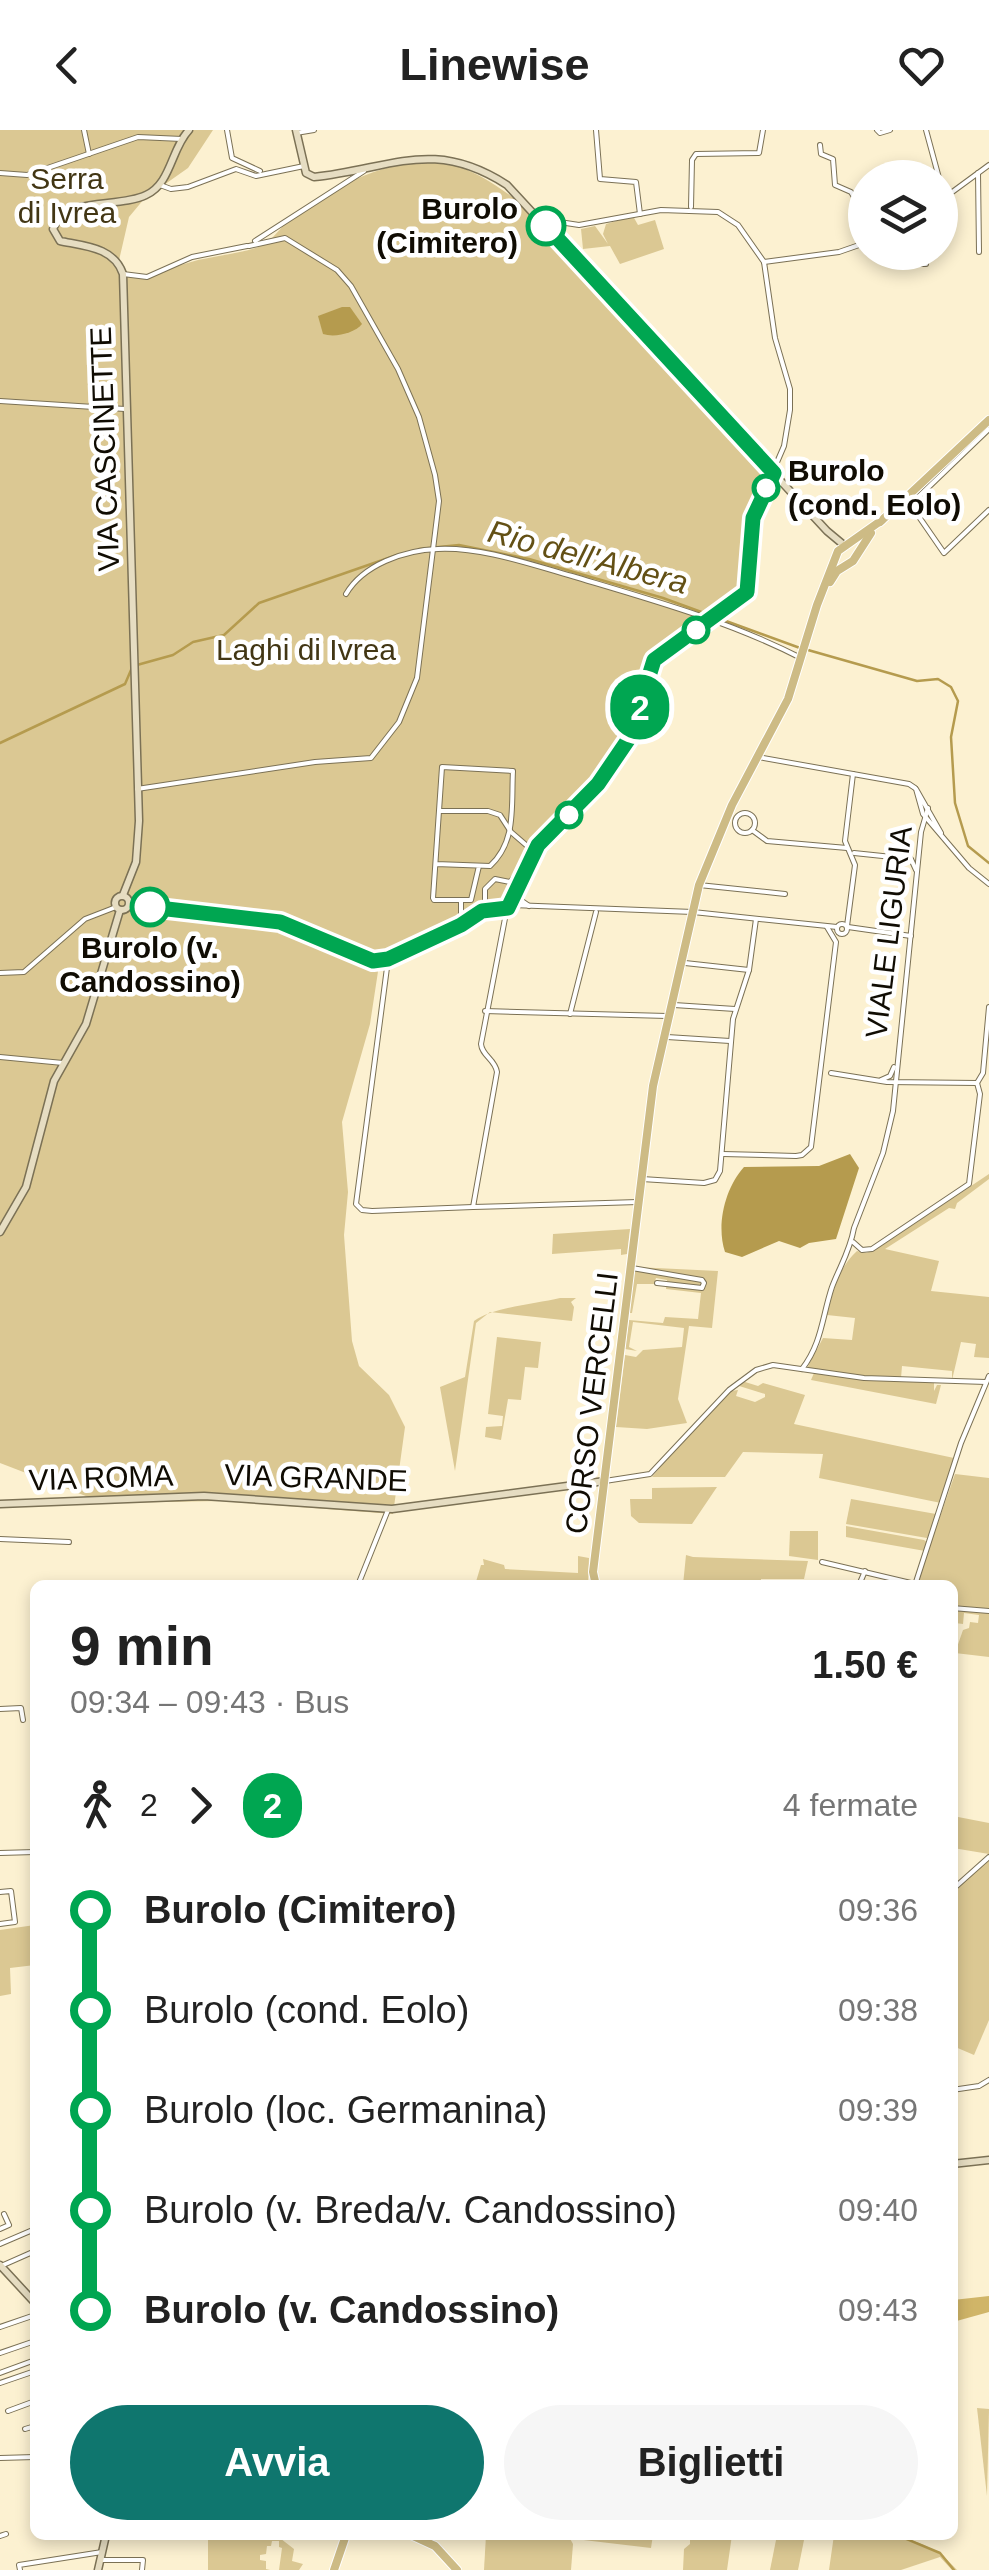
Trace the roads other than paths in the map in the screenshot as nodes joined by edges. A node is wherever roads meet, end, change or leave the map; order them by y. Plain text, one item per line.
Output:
1 (84, 130) edge
2 (227, 130) edge
3 (314, 130) edge
4 (596, 130) edge
5 (763, 130) edge
6 (878, 130) edge
7 (890, 130) edge
8 (926, 130) edge
9 (296, 131) edge
10 (186, 133) edge
11 (820, 145) dead end
12 (89, 154) junction
13 (934, 160) edge
14 (989, 164) edge
15 (304, 166) junction
16 (371, 167) junction
17 (0, 172) edge
18 (263, 172) junction
19 (978, 173) junction
20 (160, 185) junction
21 (958, 187) edge
22 (848, 191) edge
23 (691, 209) junction
24 (640, 214) junction
25 (540, 219) junction
26 (249, 246) junction
27 (848, 249) edge
28 (979, 252) dead end
29 (764, 262) junction
30 (123, 274) junction
31 (0, 401) edge
32 (126, 409) junction
33 (989, 420) edge
34 (989, 429) edge
35 (774, 473) junction
36 (909, 500) junction
37 (989, 510) edge
38 (882, 520) junction
39 (434, 546) junction
40 (841, 550) junction
41 (855, 555) junction
42 (847, 564) junction
43 (346, 594) dead end
44 (822, 594) junction
45 (714, 617) junction
46 (803, 652) junction
47 (758, 757) junction
48 (853, 774) junction
49 (137, 789) junction
50 (916, 789) junction
51 (928, 808) junction
52 (440, 810) junction
53 (925, 816) junction
54 (932, 823) junction
55 (752, 830) dead end
56 (511, 832) junction
57 (921, 832) junction
58 (941, 833) junction
59 (848, 848) junction
60 (534, 852) junction
61 (852, 853) junction
62 (531, 859) junction
63 (436, 864) junction
64 (480, 866) junction
65 (918, 874) junction
66 (510, 882) junction
67 (989, 884) edge
68 (700, 885) junction
69 (516, 892) junction
70 (785, 894) dead end
71 (126, 899) junction
72 (462, 902) junction
73 (486, 902) junction
74 (530, 906) junction
75 (118, 908) junction
76 (504, 908) junction
77 (597, 910) junction
78 (482, 911) junction
79 (693, 912) junction
80 (756, 920) junction
81 (461, 925) junction
82 (826, 926) junction
83 (848, 926) junction
84 (836, 932) junction
85 (910, 936) junction
86 (388, 959) junction
87 (680, 962) junction
88 (748, 970) junction
89 (0, 972) edge
90 (670, 1004) junction
91 (989, 1007) edge
92 (736, 1010) junction
93 (485, 1011) junction
94 (570, 1014) junction
95 (667, 1016) junction
96 (662, 1037) junction
97 (730, 1040) junction
98 (0, 1058) edge
99 (822, 1061) junction
100 (63, 1063) junction
101 (896, 1063) junction
102 (831, 1074) junction
103 (876, 1080) junction
104 (896, 1082) junction
105 (977, 1083) junction
106 (819, 1086) junction
107 (980, 1094) junction
108 (989, 1098) edge
109 (723, 1154) junction
110 (642, 1179) junction
111 (639, 1202) junction
112 (473, 1208) junction
113 (0, 1232) edge
114 (853, 1242) junction
115 (631, 1268) junction
116 (658, 1283) dead end
117 (802, 1368) junction
118 (989, 1376) edge
119 (986, 1382) junction
120 (605, 1481) junction
121 (204, 1496) joint
122 (0, 1504) edge
123 (388, 1509) junction
124 (0, 1538) edge
125 (68, 1542) dead end
126 (822, 1562) dead end
127 (865, 1571) junction
128 (360, 1580) edge
129 (594, 1580) edge
130 (860, 1580) edge
131 (897, 1580) edge
132 (917, 1580) edge
133 (958, 1608) edge
134 (989, 1611) edge
135 (0, 1710) edge
136 (23, 1720) dead end
137 (30, 1852) edge
138 (0, 1853) edge
139 (989, 1857) edge
140 (958, 1885) edge
141 (0, 1892) edge
142 (0, 1924) edge
143 (989, 2080) edge
144 (958, 2089) edge
145 (989, 2160) edge
146 (958, 2163) edge
147 (4, 2214) dead end
148 (0, 2229) edge
149 (30, 2231) edge
150 (0, 2244) edge
151 (30, 2253) edge
152 (0, 2266) edge
153 (30, 2299) edge
154 (30, 2317) edge
155 (0, 2327) edge
156 (30, 2343) edge
157 (0, 2353) edge
158 (30, 2362) edge
159 (0, 2373) edge
160 (30, 2373) edge
161 (0, 2383) edge
162 (30, 2404) edge
163 (8, 2411) dead end
164 (30, 2428) edge
165 (25, 2429) dead end
166 (30, 2457) edge
167 (0, 2458) edge
168 (105, 2540) edge
169 (344, 2540) edge
170 (422, 2540) edge
171 (101, 2556) junction
172 (20, 2570) edge
173 (98, 2570) edge
174 (142, 2570) edge
175 (334, 2570) edge
176 (457, 2570) edge

1 - 12 street
2 - 18 street
3 - 9 street
4 - 24 street
5 - 23 street
6 - 7 street
8 - 13 street
9 - 15 street
10 - 12 street
10 - 20 street
11 - 22 street
12 - 17 street
14 - 19 street
15 - 16 street
15 - 18 street
16 - 25 street
16 - 26 street
18 - 20 street
19 - 21 street
19 - 28 street
20 - 30 street
23 - 24 street
23 - 29 street
24 - 25 street
25 - 35 street
26 - 30 street
26 - 39 street
27 - 29 street
29 - 35 street
30 - 32 street, VIA CASCINETTE
31 - 32 street
32 - 49 street, VIA CASCINETTE
33 - 36 main road
34 - 36 street
35 - 40 street
35 - 45 street
36 - 37 street
36 - 38 main road
38 - 40 main road
38 - 41 main road
39 - 43 street
39 - 45 street
39 - 49 street
40 - 41 main road
40 - 42 main road
40 - 44 main road, CORSO VERCELLI
41 - 42 main road
42 - 44 main road
44 - 46 main road, CORSO VERCELLI
45 - 46 street
45 - 60 street
46 - 47 main road, CORSO VERCELLI
47 - 48 street
47 - 68 main road, CORSO VERCELLI
48 - 50 street
48 - 59 street
49 - 71 street, VIA CASCINETTE
50 - 51 street
50 - 53 street
51 - 53 street, VIALE LIGURIA
51 - 58 street
52 - 56 street
52 - 56 street
52 - 63 street
53 - 54 street
53 - 57 street, VIALE LIGURIA
54 - 57 street
54 - 58 street
55 - 59 street
56 - 60 street
56 - 64 street
57 - 65 street, VIALE LIGURIA
58 - 67 street
59 - 61 street
60 - 62 street
61 - 65 street
61 - 83 street
62 - 66 street
62 - 69 street
63 - 64 street
63 - 72 street
64 - 72 street
65 - 85 street, VIALE LIGURIA
66 - 69 street
66 - 73 street
68 - 70 street
68 - 79 main road, CORSO VERCELLI
69 - 74 street
69 - 76 street
71 - 75 street
71 - 75 street
71 - 86 street
72 - 81 street
73 - 76 street
73 - 78 street
74 - 76 street
74 - 77 street
75 - 89 street
75 - 100 street
76 - 78 street
76 - 93 street
77 - 79 street
77 - 94 street
78 - 81 street
79 - 80 street
79 - 87 main road, CORSO VERCELLI
80 - 82 street
80 - 88 street
81 - 86 street
82 - 84 street
82 - 84 street
83 - 84 street
83 - 85 street
84 - 99 street
85 - 101 street, VIALE LIGURIA
86 - 112 street
87 - 88 street
87 - 90 main road, CORSO VERCELLI
88 - 92 street
90 - 92 street
90 - 95 main road, CORSO VERCELLI
91 - 105 street
92 - 97 street
93 - 94 street
93 - 112 street
94 - 95 street
95 - 96 main road, CORSO VERCELLI
96 - 97 street
96 - 110 main road, CORSO VERCELLI
97 - 109 street
98 - 100 street
99 - 102 street
99 - 106 street
100 - 113 street
101 - 103 street
101 - 104 street, VIALE LIGURIA
102 - 103 street
102 - 106 street
103 - 104 street
104 - 105 street
104 - 114 street, VIALE LIGURIA
105 - 107 street
106 - 109 street
107 - 108 street
107 - 114 street
109 - 110 street
110 - 111 main road, CORSO VERCELLI
111 - 112 street
111 - 115 main road, CORSO VERCELLI
114 - 117 street, VIALE LIGURIA
115 - 116 street
115 - 120 main road, CORSO VERCELLI
117 - 119 street
117 - 120 street
118 - 119 street
119 - 132 street
120 - 123 street, VIA GRANDE
120 - 129 main road, CORSO VERCELLI
121 - 122 street, VIA ROMA
121 - 123 street, VIA GRANDE
123 - 128 street
124 - 125 street
126 - 127 street
127 - 130 street
127 - 131 street
133 - 134 street
135 - 136 street
137 - 138 street
139 - 140 street
141 - 142 street
143 - 144 street
145 - 146 street
147 - 148 street
149 - 150 street
151 - 152 street
152 - 153 street
154 - 155 street
156 - 157 street
158 - 159 street
160 - 161 street
162 - 163 street
164 - 165 street
166 - 167 street
168 - 171 street
169 - 175 main road
170 - 176 main road
171 - 172 street
171 - 173 street
171 - 174 street

